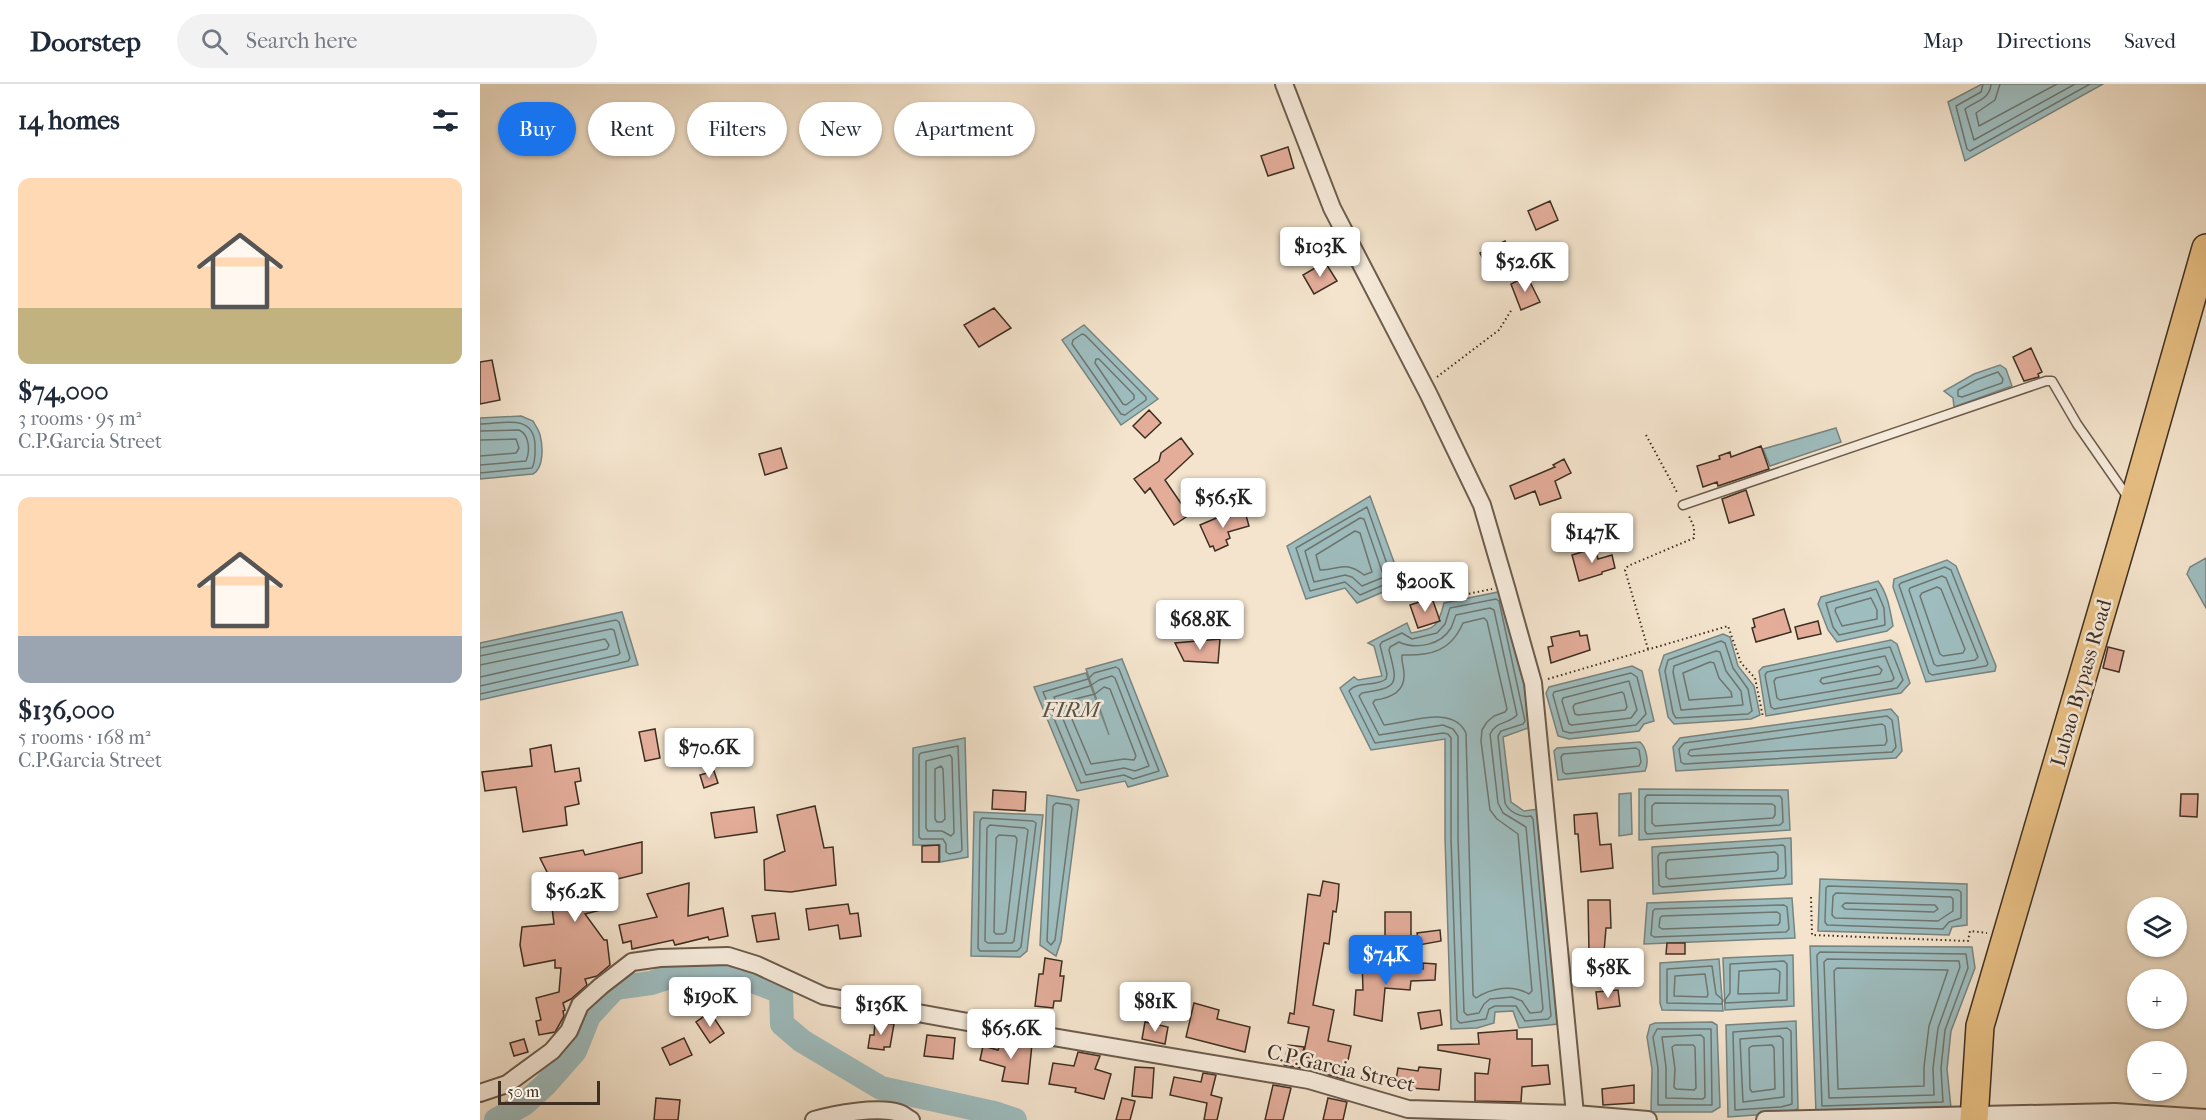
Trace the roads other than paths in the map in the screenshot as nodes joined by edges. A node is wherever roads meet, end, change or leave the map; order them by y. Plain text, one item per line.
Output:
1 (1284, 84) edge
2 (2206, 248) edge
3 (2133, 504) junction
4 (1683, 505) road end
5 (480, 1093) edge
6 (1575, 1114) junction
7 (1974, 1117) edge
8 (2206, 1118) edge
9 (814, 1120) edge
10 (911, 1120) edge
11 (1648, 1120) edge
12 (1765, 1120) edge

1 - 6 street
2 - 3 highway, Lubao Bypass Road
3 - 4 lane
3 - 7 highway, Lubao Bypass Road
5 - 6 street, C.P.Garcia Street
6 - 11 street, C.P.Garcia Street
7 - 8 street
7 - 12 street
9 - 10 street

